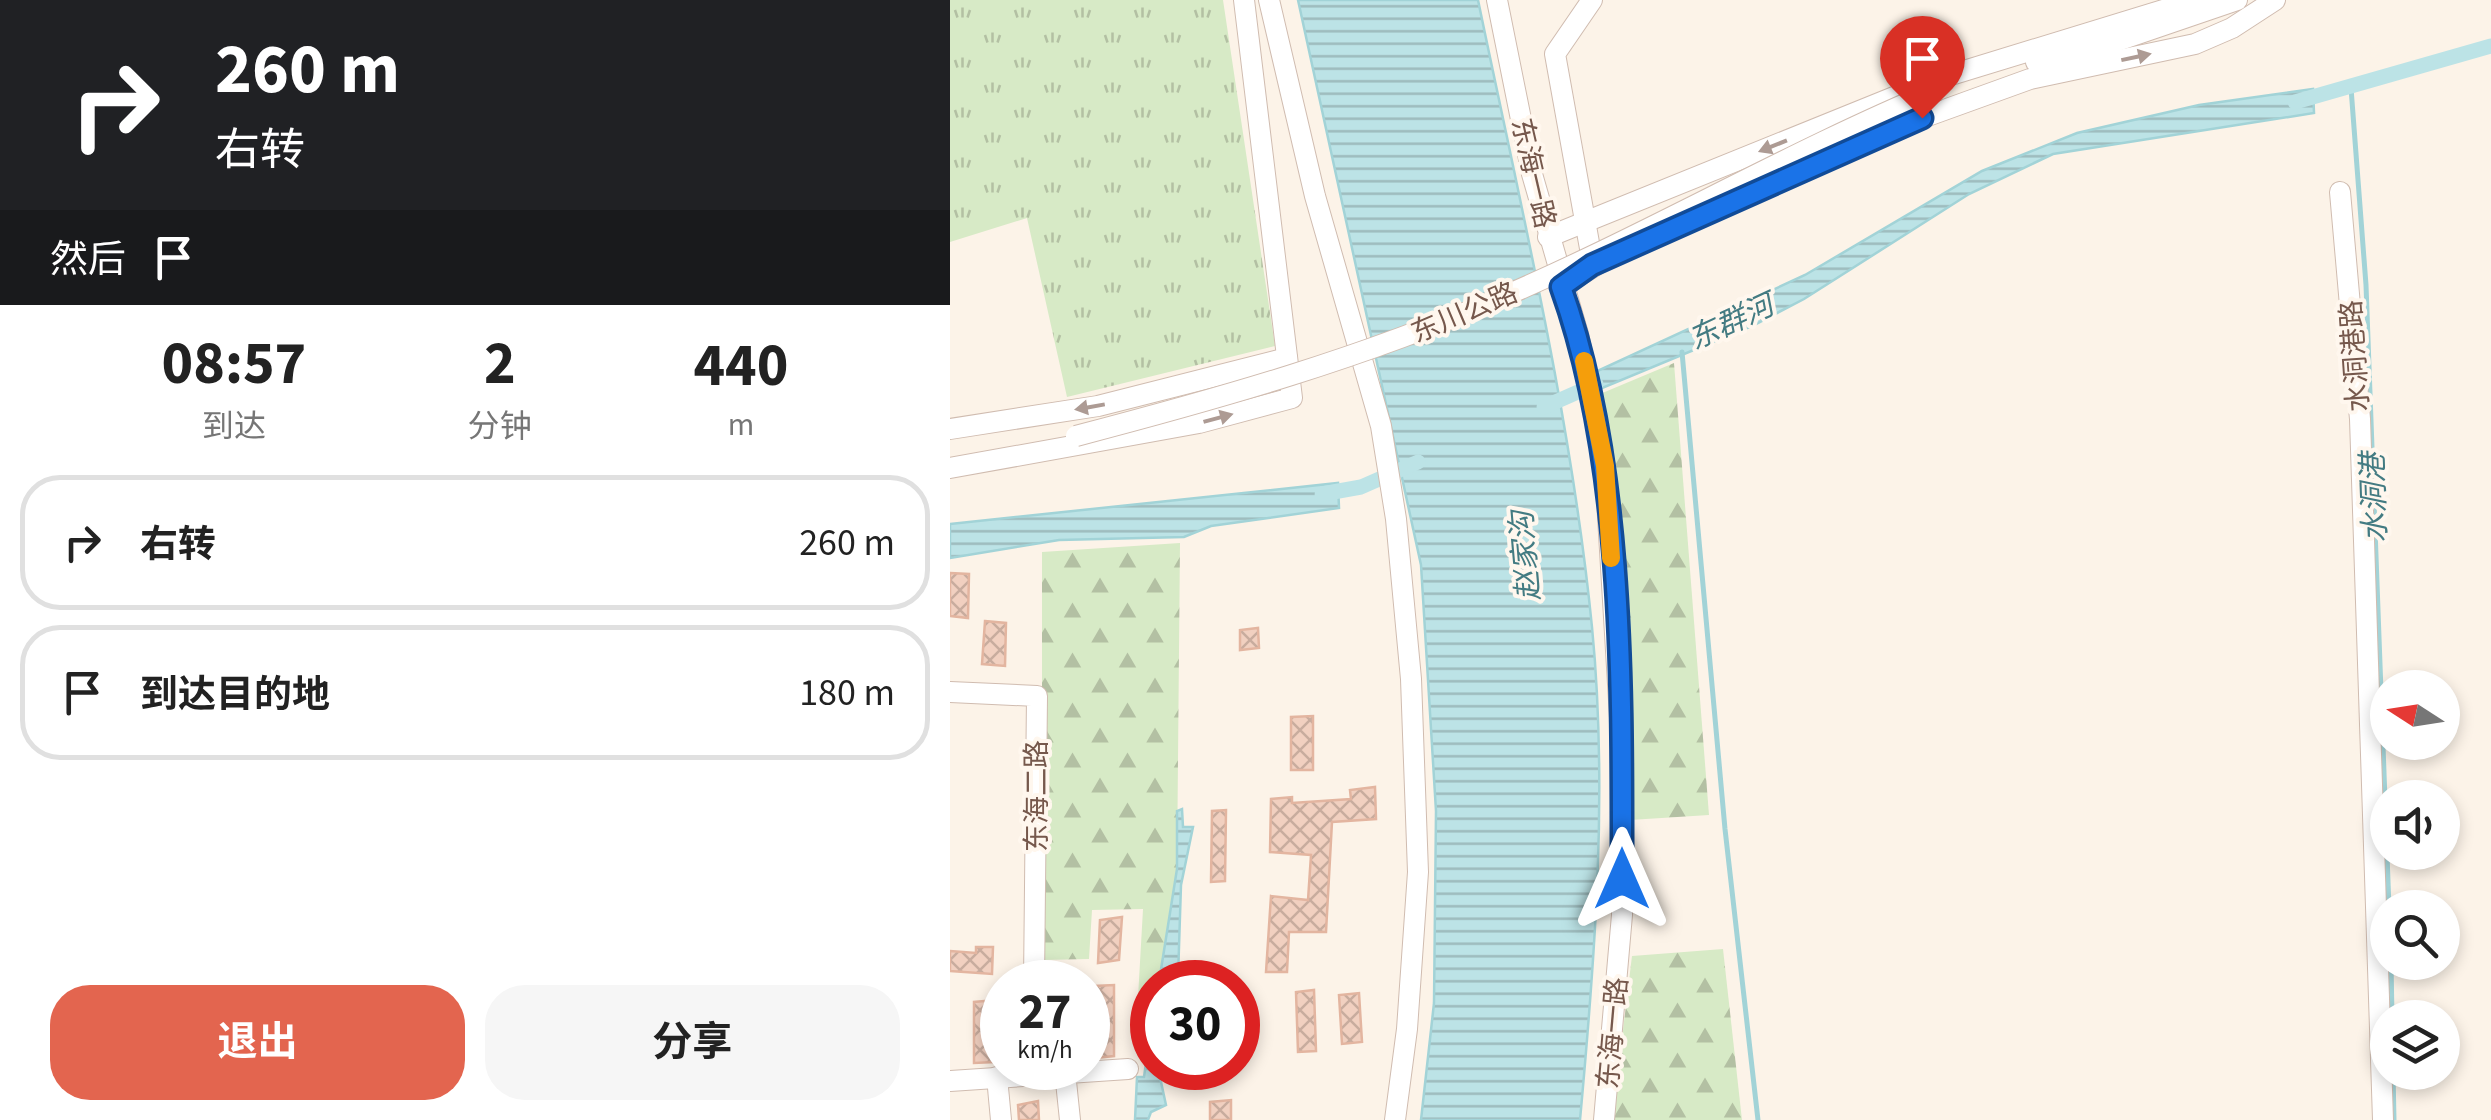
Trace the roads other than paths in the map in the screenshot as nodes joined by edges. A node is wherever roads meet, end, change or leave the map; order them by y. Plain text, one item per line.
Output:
1 (1244, 0) edge
2 (1269, 0) edge
3 (1497, 0) edge
4 (1592, 0) edge
5 (2196, 0) edge
6 (2236, 0) edge
7 (2275, 0) edge
8 (2340, 192) dead end
9 (1585, 222) junction
10 (1548, 237) junction
11 (1592, 265) junction
12 (1561, 287) junction
13 (1287, 358) junction
14 (950, 429) edge
15 (950, 456) edge
16 (950, 468) edge
17 (950, 692) edge
18 (1034, 960) edge
19 (1128, 1070) dead end
20 (1110, 1071) edge
21 (980, 1078) edge
22 (950, 1081) edge
23 (999, 1090) edge
24 (1067, 1090) edge
25 (1002, 1120) edge
26 (1070, 1120) edge
27 (1395, 1120) edge
28 (1604, 1120) edge
29 (2383, 1120) edge

1 - 13 street
2 - 27 street
3 - 10 street, 东海一路
4 - 9 street
5 -> 9 street
6 - 15 street, 东川公路, bridge
11 -> 7 street
8 - 29 street, 水洞港路
9 - 10 street
9 - 11 street
10 - 12 street, 东海一路
11 - 12 street
12 - 28 street, 东海一路
13 -> 14 street
16 -> 13 street
17 - 18 street, 东海二路
19 - 20 street
21 - 22 street
23 - 25 street
24 - 26 street

